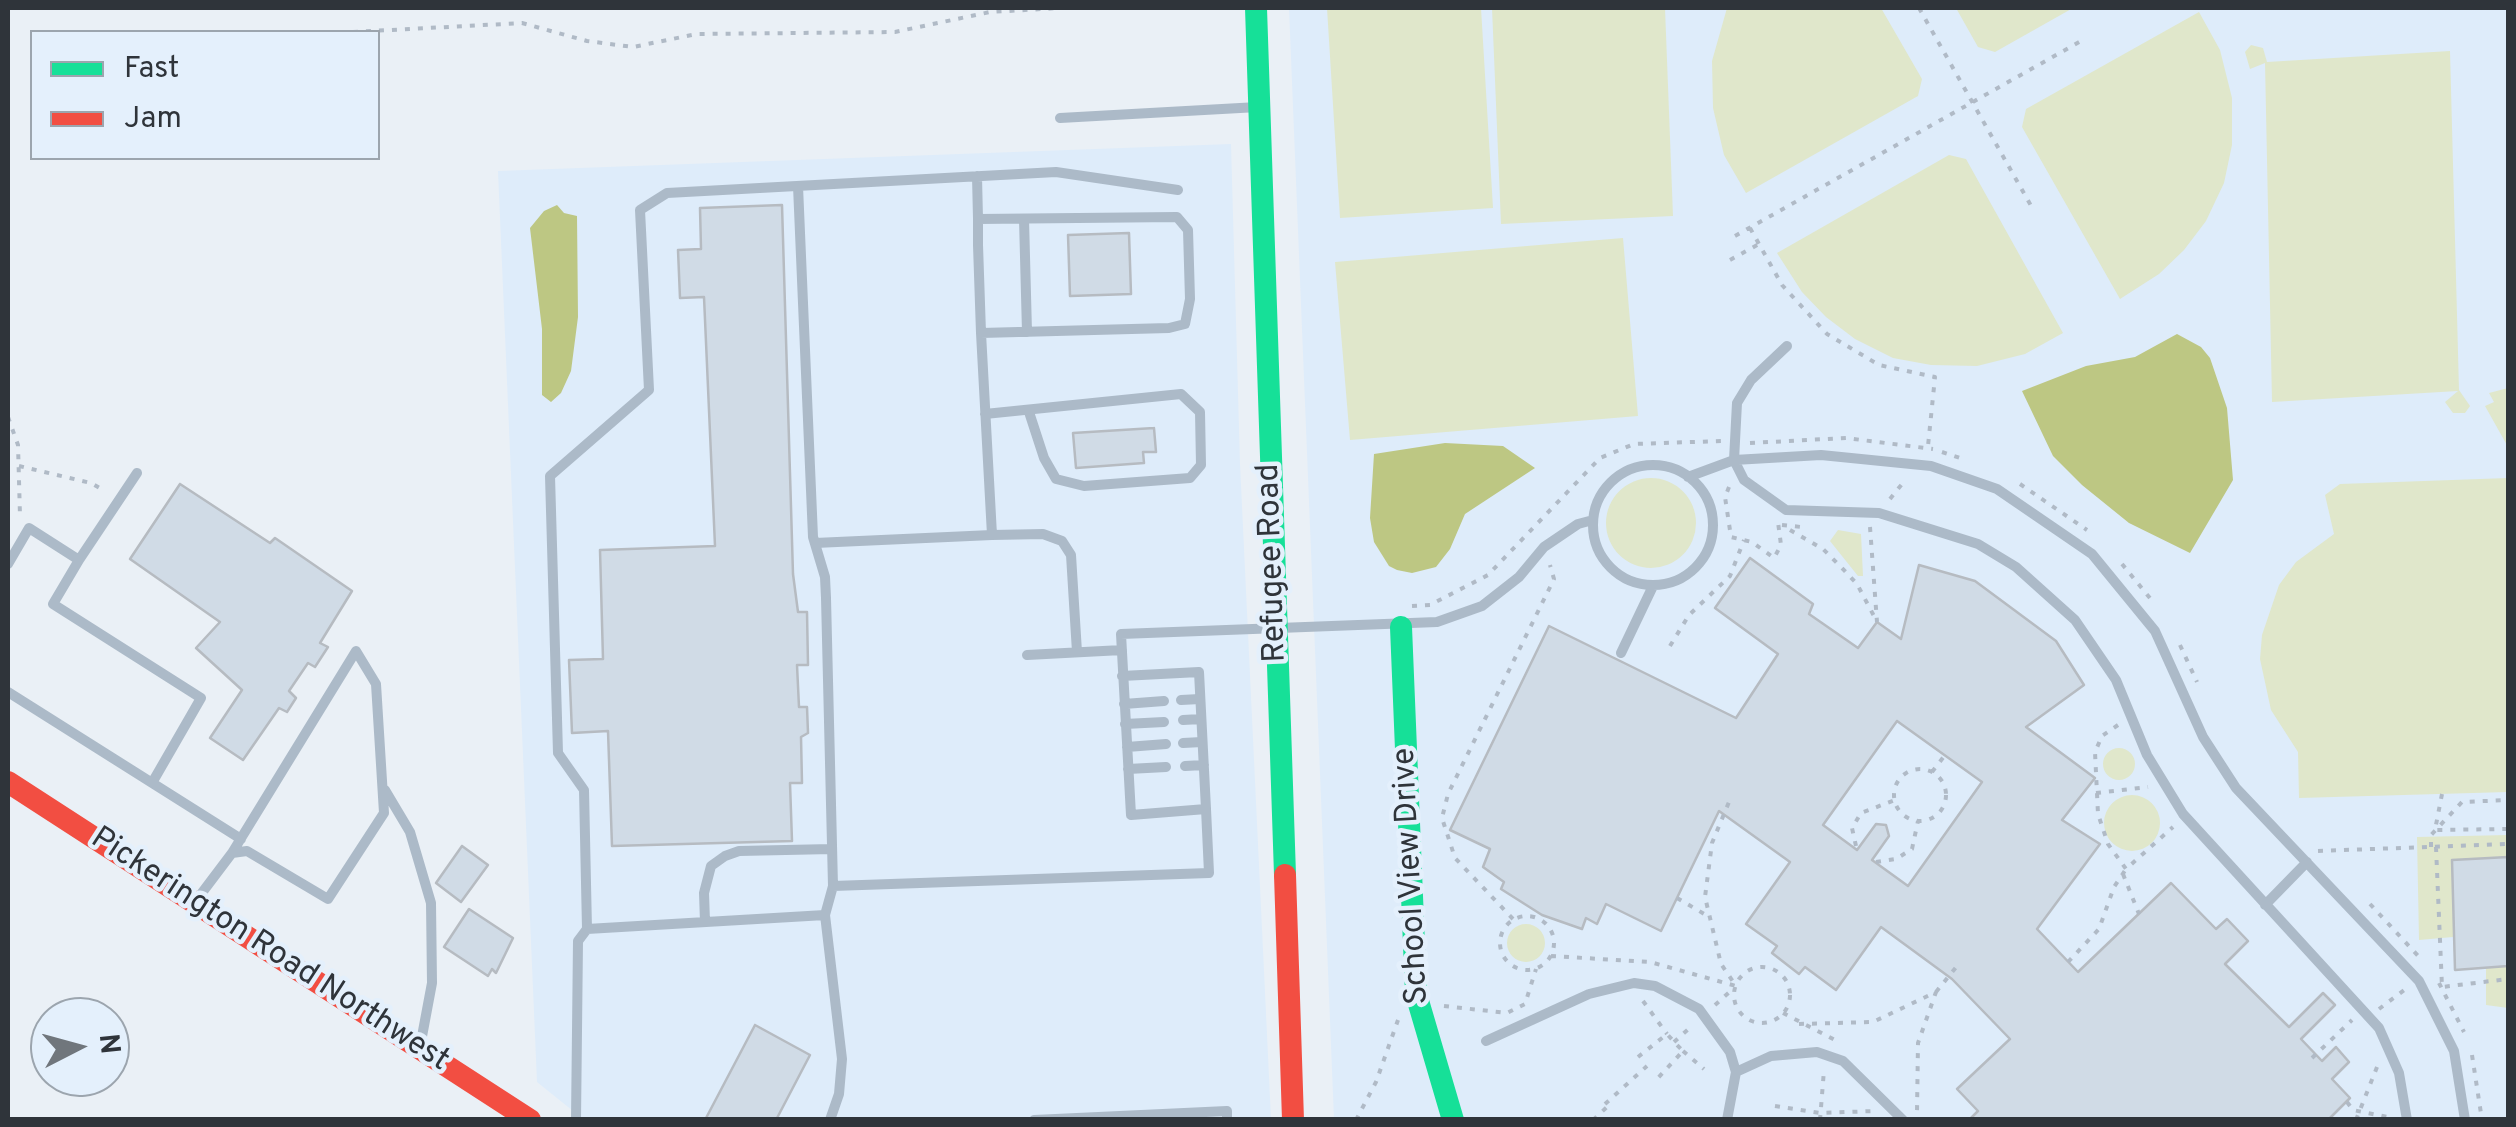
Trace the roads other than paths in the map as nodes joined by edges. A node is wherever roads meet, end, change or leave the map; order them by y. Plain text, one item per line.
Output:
1 (1256, 8) edge
2 (1259, 107) junction
3 (1060, 118) dead end
4 (977, 176) junction
5 (798, 186) junction
6 (1178, 190) dead end
7 (978, 219) junction
8 (1024, 219) junction
9 (1026, 332) junction
10 (981, 333) junction
11 (1786, 346) dead end
12 (1029, 412) junction
13 (985, 414) junction
14 (1734, 460) junction
15 (136, 473) dead end
16 (1688, 477) junction
17 (1592, 520) junction
18 (992, 535) junction
19 (815, 543) junction
20 (79, 560) junction
21 (8, 564) edge
22 (1653, 586) junction
23 (1400, 616) junction
24 (1276, 628) junction
25 (1122, 650) junction
26 (1077, 652) junction
27 (1621, 653) dead end
28 (1027, 654) dead end
29 (1122, 676) junction
30 (8, 692) edge
31 (1200, 699) junction
32 (1181, 700) dead end
33 (1164, 701) dead end
34 (1124, 704) junction
35 (1201, 719) junction
36 (1184, 720) dead end
37 (1164, 722) dead end
38 (1125, 724) junction
39 (1202, 742) junction
40 (1184, 743) dead end
41 (1166, 744) dead end
42 (1127, 748) junction
43 (1204, 765) junction
44 (1185, 766) dead end
45 (1166, 767) dead end
46 (1128, 769) junction
47 (8, 782) edge
48 (152, 783) junction
49 (382, 786) junction
50 (1206, 809) junction
51 (241, 839) junction
52 (832, 848) junction
53 (232, 853) junction
54 (2306, 862) junction
55 (833, 886) junction
56 (194, 903) junction
57 (2265, 905) junction
58 (825, 915) junction
59 (705, 922) junction
60 (586, 929) junction
61 (1486, 1041) dead end
62 (420, 1048) junction
63 (1736, 1072) junction
64 (530, 1120) edge
65 (576, 1120) edge
66 (830, 1120) edge
67 (1034, 1120) edge
68 (1227, 1120) edge
69 (1293, 1120) edge
70 (1453, 1120) edge
71 (1726, 1120) edge
72 (1902, 1120) edge
73 (2407, 1120) edge
74 (2465, 1120) edge

1 - 2 main road, Refugee Road
2 - 3 lane
2 - 24 main road, Refugee Road
4 - 5 lane
4 - 6 lane
4 - 7 lane
5 - 19 lane
5 - 60 lane
7 - 8 lane
7 - 10 lane
8 - 9 lane
8 - 9 lane
9 - 10 lane
10 - 13 lane
11 - 14 lane
12 - 12 lane
12 - 13 lane
13 - 18 lane
14 - 16 lane
14 - 54 lane
14 - 57 lane
15 - 20 lane
16 - 17 lane
16 - 22 lane
17 - 22 lane
17 - 23 lane
18 - 19 lane
18 - 26 lane
19 - 52 lane
20 - 21 lane
20 - 48 lane
22 - 27 lane
23 - 24 lane
23 - 70 main road, School View Drive
24 - 25 lane
24 - 69 main road, Refugee Road
25 - 26 lane
25 - 29 lane
26 - 28 lane
29 - 31 lane
29 - 34 lane
30 - 48 lane
31 - 32 lane
31 - 35 lane
33 - 34 lane
34 - 38 lane
35 - 36 lane
35 - 39 lane
37 - 38 lane
38 - 42 lane
39 - 40 lane
39 - 43 lane
41 - 42 lane
42 - 46 lane
43 - 44 lane
43 - 50 lane
45 - 46 lane
46 - 50 lane
47 - 56 main road, Pickerington Road Northwest
48 - 51 lane
49 - 51 lane
49 - 53 lane
49 - 62 lane
50 - 55 lane
51 - 53 lane
52 - 55 lane
52 - 59 lane
53 - 56 lane
54 - 57 lane
54 - 74 lane
55 - 58 lane
56 - 62 main road, Pickerington Road Northwest
57 - 73 lane
58 - 59 lane
58 - 66 lane
59 - 60 lane
60 - 65 lane
61 - 63 lane
62 - 64 main road, Pickerington Road Northwest
63 - 71 lane
63 - 72 lane
67 - 68 lane

